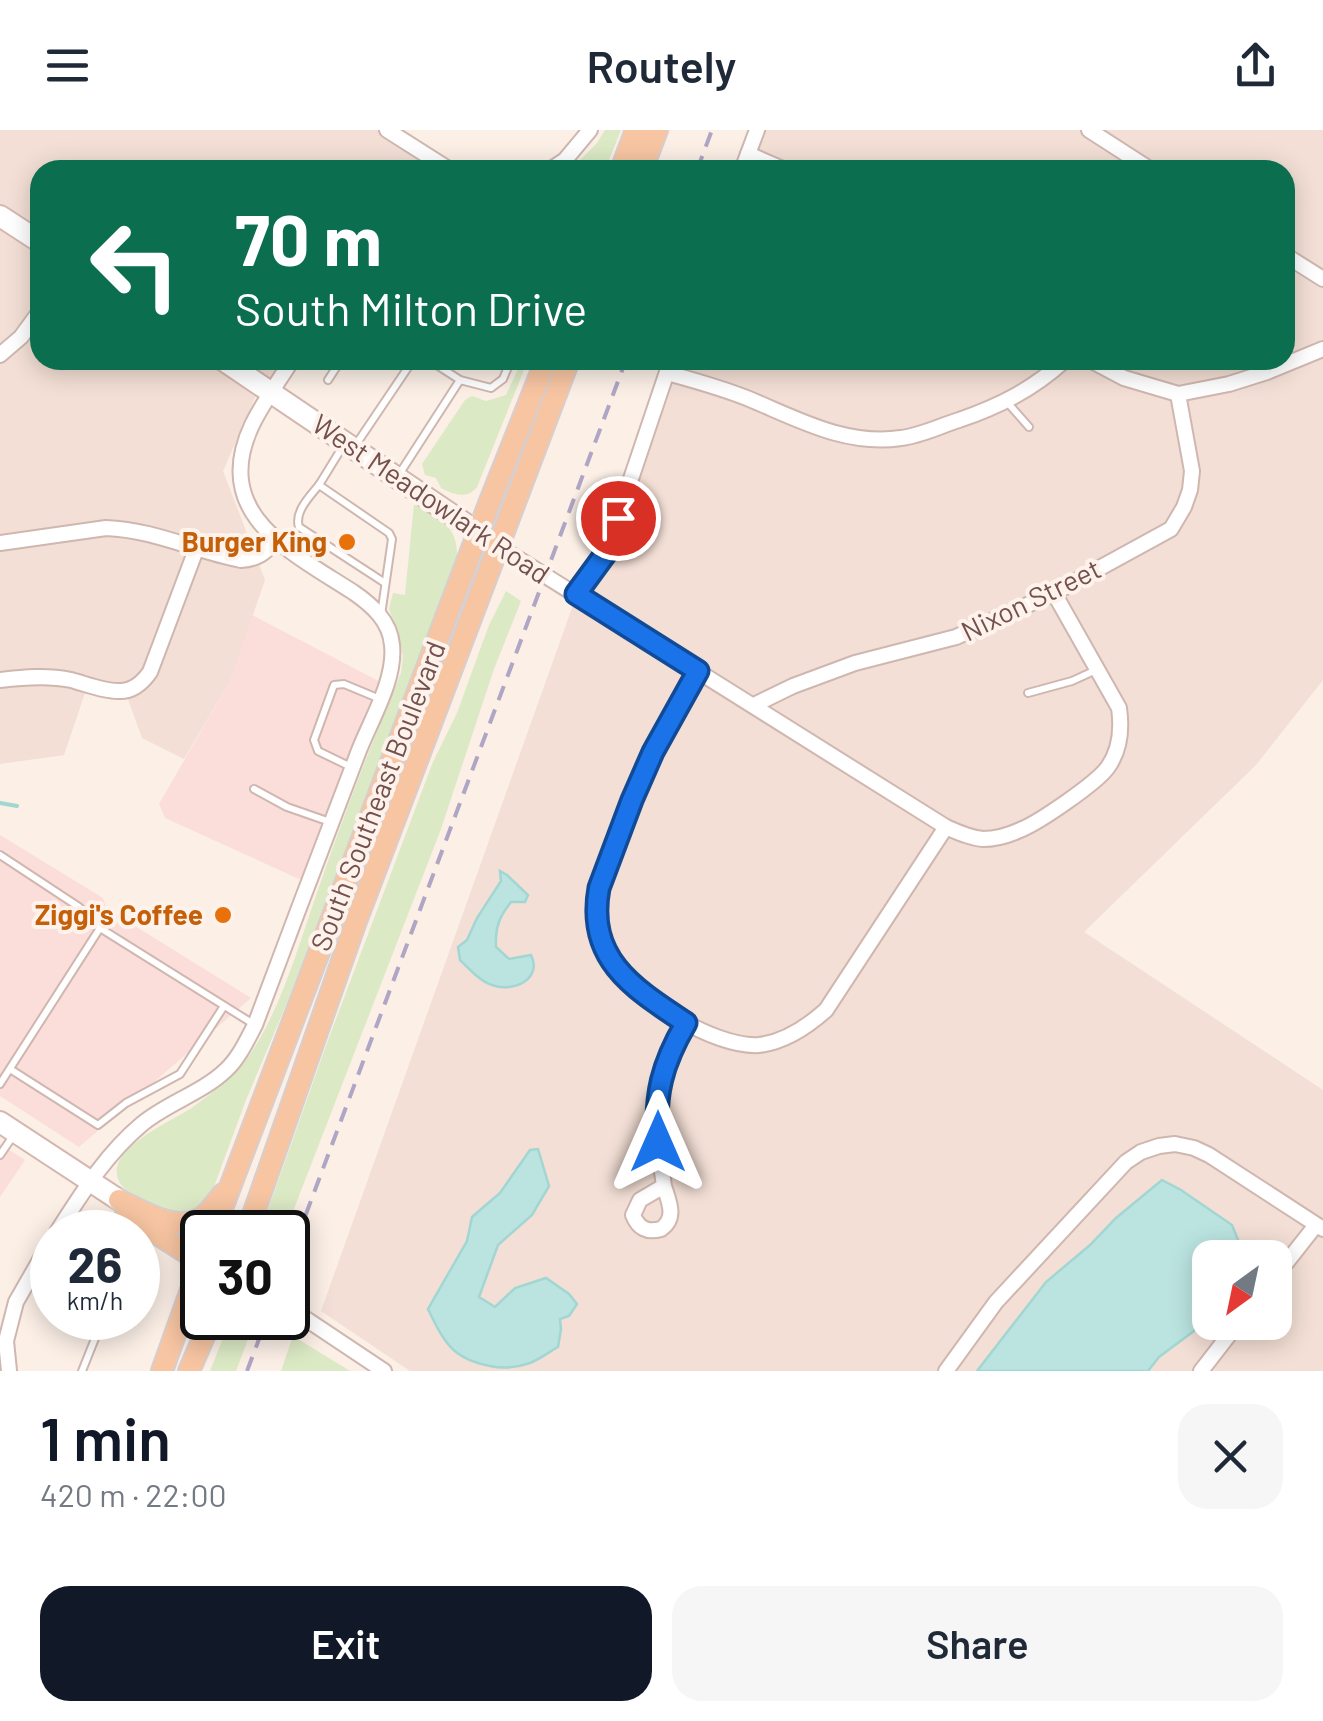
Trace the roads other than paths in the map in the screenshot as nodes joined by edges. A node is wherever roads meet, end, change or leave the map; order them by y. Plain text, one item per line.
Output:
1 (387, 130) edge
2 (590, 130) edge
3 (636, 130) edge
4 (657, 130) edge
5 (758, 130) edge
6 (1089, 130) edge
7 (748, 154) junction
8 (434, 160) edge
9 (565, 160) edge
10 (625, 160) edge
11 (646, 160) edge
12 (746, 160) edge
13 (762, 160) edge
14 (1136, 160) edge
15 (0, 216) edge
16 (30, 236) edge
17 (1295, 261) edge
18 (1323, 279) edge
19 (30, 325) edge
20 (1323, 349) edge
21 (0, 355) edge
22 (1295, 360) edge
23 (237, 370) edge
24 (286, 370) edge
25 (334, 370) edge
26 (405, 370) edge
27 (444, 370) edge
28 (506, 370) edge
29 (542, 370) edge
30 (565, 370) edge
31 (668, 370) edge
32 (678, 370) edge
33 (1053, 370) edge
34 (1109, 370) edge
35 (1270, 370) edge
36 (328, 380) dead end
37 (460, 380) junction
38 (272, 393) junction
39 (1178, 394) junction
40 (1006, 402) junction
41 (1028, 427) dead end
42 (349, 445) junction
43 (398, 478) junction
44 (320, 484) junction
45 (478, 532) junction
46 (275, 541) junction
47 (0, 543) edge
48 (498, 546) junction
49 (197, 547) junction
50 (385, 583) junction
51 (1054, 593) junction
52 (576, 594) junction
53 (380, 616) junction
54 (1097, 670) junction
55 (698, 671) junction
56 (0, 680) edge
57 (1028, 693) dead end
58 (380, 699) junction
59 (754, 705) junction
60 (352, 768) junction
61 (254, 790) dead end
62 (332, 822) junction
63 (946, 828) junction
64 (0, 856) edge
65 (100, 928) junction
66 (224, 1006) junction
67 (686, 1023) junction
68 (255, 1025) junction
69 (10, 1069) junction
70 (1, 1079) edge
71 (8, 1127) edge
72 (0, 1156) edge
73 (236, 1175) junction
74 (90, 1180) junction
75 (664, 1186) dead end
76 (119, 1200) junction
77 (71, 1210) edge
78 (222, 1210) edge
79 (234, 1210) edge
80 (254, 1210) edge
81 (1320, 1227) edge
82 (180, 1247) edge
83 (1292, 1258) edge
84 (30, 1278) edge
85 (180, 1322) edge
86 (310, 1322) edge
87 (94, 1340) edge
88 (202, 1340) edge
89 (1225, 1340) edge
90 (3, 1341) edge
91 (9, 1371) edge
92 (82, 1371) edge
93 (162, 1371) edge
94 (189, 1371) edge
95 (384, 1371) edge
96 (946, 1371) edge
97 (1201, 1371) edge

1 - 8 street
2 - 9 street
3 - 10 main road
4 - 11 main road
5 - 7 street
6 - 14 street
7 - 12 street
7 - 13 street
15 - 16 main road
17 - 18 street
19 - 21 street
20 - 22 street
23 - 38 main road, West Meadowlark Road
24 - 38 street
25 - 36 lane
26 - 42 lane
27 - 37 lane
28 - 37 lane
29 - 45 main road, South Southeast Boulevard
30 - 48 main road, South Southeast Boulevard
31 - 52 street
32 - 40 street
33 - 40 street
34 - 39 street
35 - 39 street
37 - 43 lane
38 - 42 main road, West Meadowlark Road
38 - 46 street
39 - 51 street, Nixon Street
40 - 41 lane
42 - 43 main road, West Meadowlark Road
42 - 44 lane
43 - 45 main road, West Meadowlark Road
44 - 50 lane
44 - 50 lane
45 - 48 main road, West Meadowlark Road
45 - 73 main road, South Southeast Boulevard
46 - 49 street
46 - 53 street
47 - 49 street
48 - 52 street, West Meadowlark Road
48 - 80 main road, South Southeast Boulevard
49 - 56 street
50 - 53 lane
51 - 54 street
51 - 59 street, Nixon Street
52 - 55 street, West Meadowlark Road
53 - 58 street
54 - 57 lane
54 - 63 street
55 - 59 street, West Meadowlark Road
55 - 67 street
58 - 60 street
58 - 60 lane
59 - 63 street, West Meadowlark Road
60 - 62 street
61 - 62 lane
62 - 68 street
63 - 67 street
64 - 65 lane
65 - 66 lane
65 - 69 lane
66 - 68 lane
66 - 69 lane
67 - 75 street
68 - 74 street
69 - 70 lane
71 - 72 lane
71 - 74 main road
73 - 76 main road
73 - 78 main road, South Southeast Boulevard
73 - 79 main road
74 - 76 main road
74 - 77 street
76 - 82 main road
81 - 83 street
81 - 96 street
84 - 90 street
85 - 93 main road
86 - 95 street
87 - 92 lane
88 - 94 main road
89 - 97 street
90 - 91 street

